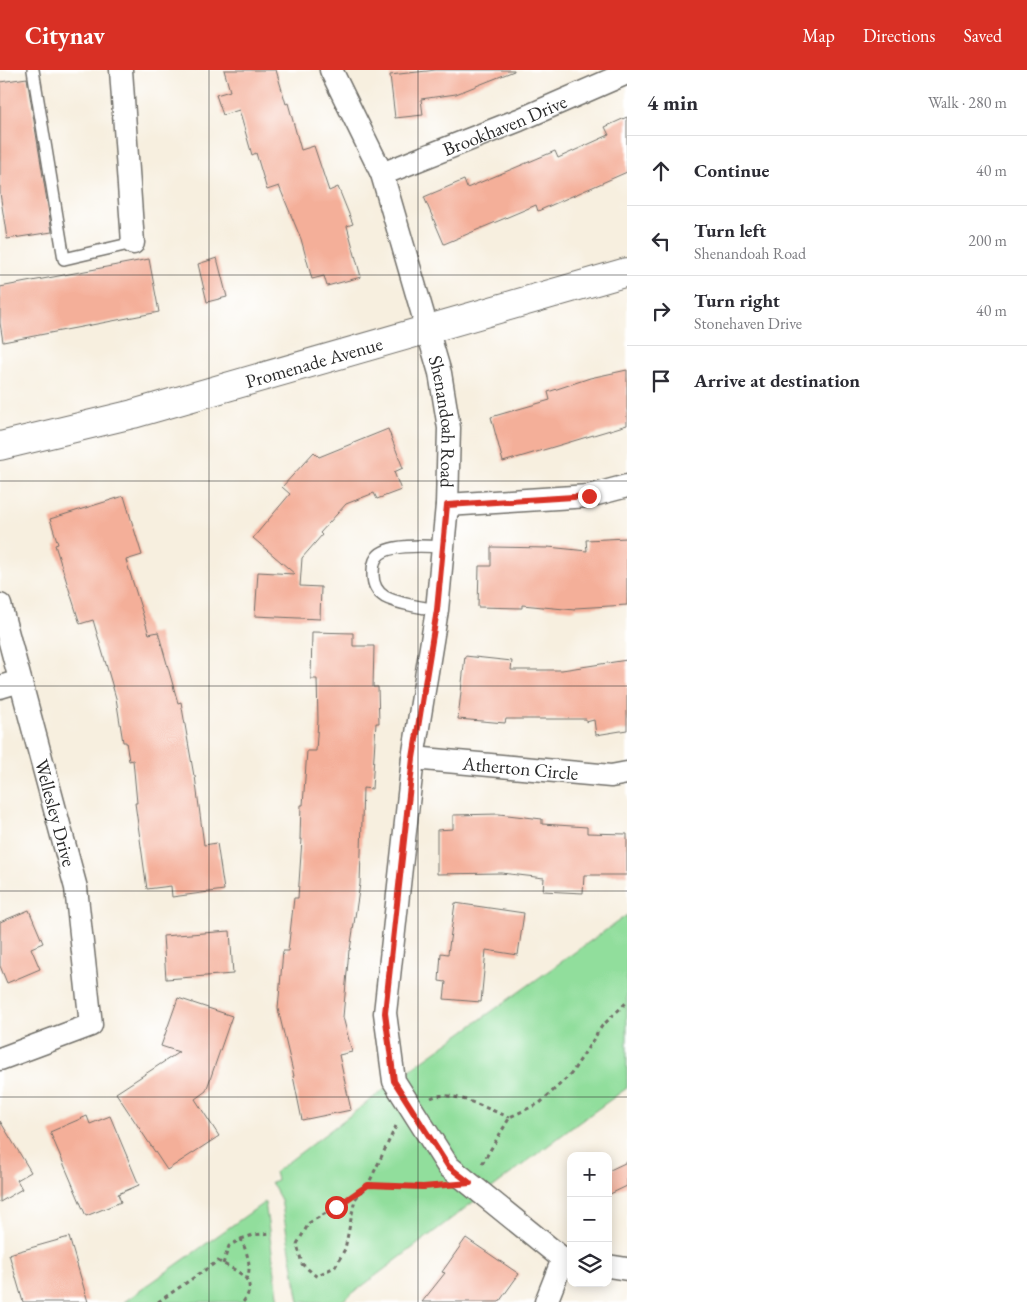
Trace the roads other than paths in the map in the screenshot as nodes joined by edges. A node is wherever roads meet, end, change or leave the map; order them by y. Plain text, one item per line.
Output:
1 (32, 70) edge
2 (121, 70) edge
3 (331, 70) edge
4 (627, 73) edge
5 (382, 174) junction
6 (133, 243) joint
7 (627, 272) edge
8 (427, 329) junction
9 (0, 446) edge
10 (627, 486) edge
11 (447, 505) junction
12 (444, 547) junction
13 (0, 606) edge
14 (437, 610) junction
15 (10, 684) edge
16 (413, 758) junction
17 (627, 773) edge
18 (0, 1059) edge
19 (567, 1260) edge
20 (612, 1267) edge
21 (627, 1270) edge
22 (546, 1302) edge

1 - 6 lane
2 - 6 street
3 - 5 street, Shenandoah Road
4 - 5 street, Brookhaven Drive
5 - 8 street, Shenandoah Road
7 - 8 main road, Promenade Avenue
8 - 9 main road, Promenade Avenue
8 - 11 street, Shenandoah Road
10 - 11 street
11 - 12 street, Shenandoah Road
12 - 14 street, Shenandoah Road
12 - 14 lane
13 - 15 street, Wellesley Drive
14 - 16 street, Shenandoah Road
15 - 18 street, Wellesley Drive
16 - 17 street, Atherton Circle
16 - 19 street, Shenandoah Road
19 - 22 street
20 - 21 street

